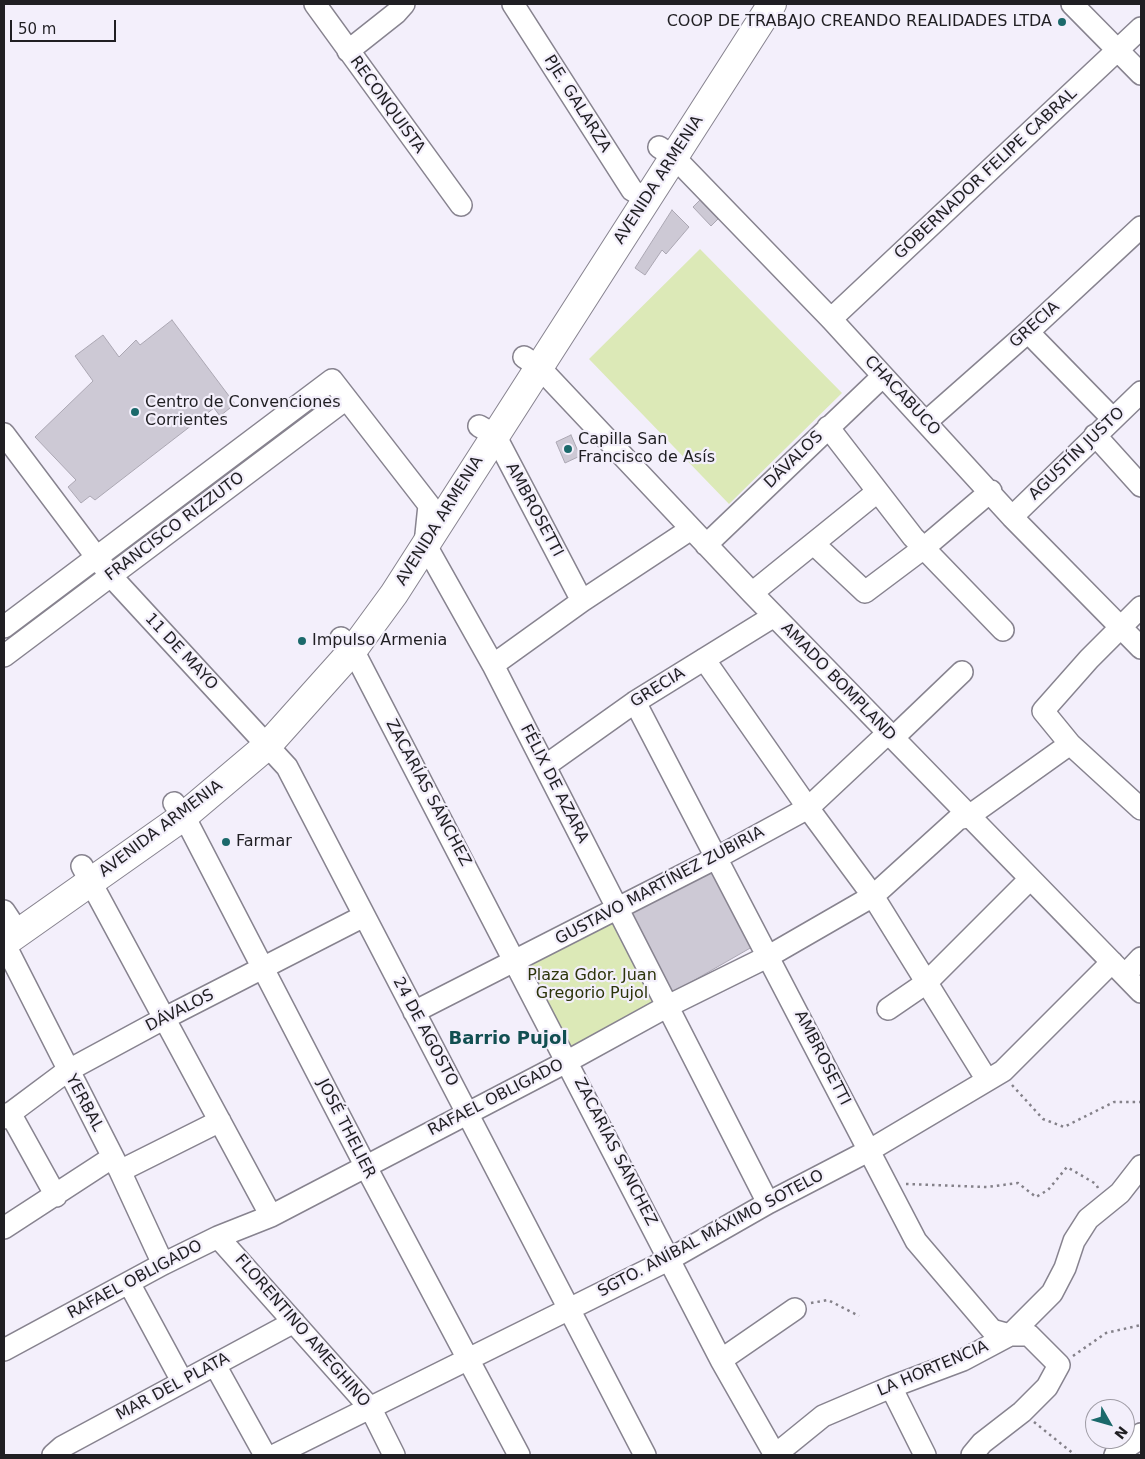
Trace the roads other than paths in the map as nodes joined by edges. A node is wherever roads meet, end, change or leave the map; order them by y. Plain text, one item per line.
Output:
1 (315, 4) edge
2 (404, 4) edge
3 (514, 4) edge
4 (750, 4) edge
5 (772, 4) edge
6 (1072, 4) edge
7 (1141, 28) edge
8 (1118, 50) junction
9 (348, 51) junction
10 (1141, 74) edge
11 (666, 152) junction
12 (639, 194) junction
13 (461, 205) dead end
14 (1138, 238) edge
15 (831, 319) junction
16 (1028, 332) junction
17 (532, 362) junction
18 (883, 376) junction
19 (1141, 393) edge
20 (346, 399) junction
21 (1114, 419) junction
22 (926, 422) junction
23 (828, 427) junction
24 (487, 430) junction
25 (4, 434) edge
26 (1095, 435) junction
27 (1141, 486) edge
28 (991, 491) junction
29 (877, 492) junction
30 (428, 506) junction
31 (1012, 517) junction
32 (691, 529) junction
33 (425, 544) junction
34 (814, 544) junction
35 (706, 545) junction
36 (925, 547) junction
37 (96, 557) junction
38 (110, 575) junction
39 (752, 594) junction
40 (582, 601) junction
41 (1141, 607) edge
42 (774, 616) junction
43 (4, 627) edge
44 (1121, 628) junction
45 (1003, 630) dead end
46 (347, 644) junction
47 (1141, 648) edge
48 (4, 656) edge
49 (704, 659) junction
50 (493, 665) junction
51 (962, 672) dead end
52 (635, 702) junction
53 (890, 736) junction
54 (262, 738) junction
55 (1070, 744) junction
56 (545, 766) junction
57 (808, 808) junction
58 (179, 809) junction
59 (1141, 810) edge
60 (969, 816) junction
61 (718, 857) junction
62 (86, 874) junction
63 (1030, 879) junction
64 (873, 896) junction
65 (616, 908) junction
66 (364, 916) junction
67 (5, 931) edge
68 (769, 956) junction
69 (1141, 958) edge
70 (516, 962) junction
71 (264, 968) junction
72 (1118, 969) junction
73 (926, 983) junction
74 (1141, 992) edge
75 (668, 1006) junction
76 (888, 1009) dead end
77 (414, 1012) junction
78 (165, 1018) junction
79 (568, 1062) junction
80 (67, 1071) junction
81 (995, 1075) junction
82 (467, 1113) junction
83 (7, 1115) edge
84 (220, 1121) junction
85 (870, 1150) junction
86 (116, 1164) junction
87 (1141, 1166) edge
88 (366, 1167) junction
89 (56, 1196) junction
90 (768, 1203) junction
91 (271, 1216) junction
92 (4, 1228) edge
93 (218, 1237) junction
94 (670, 1259) junction
95 (163, 1264) junction
96 (129, 1283) junction
97 (795, 1309) road end
98 (569, 1310) junction
99 (294, 1322) junction
100 (1010, 1336) junction
101 (4, 1350) edge
102 (468, 1360) junction
103 (722, 1360) junction
104 (216, 1365) junction
105 (182, 1381) junction
106 (891, 1387) junction
107 (371, 1409) junction
108 (1141, 1434) edge
109 (61, 1452) edge
110 (265, 1455) edge
111 (275, 1455) edge
112 (394, 1455) edge
113 (519, 1455) edge
114 (645, 1455) edge
115 (775, 1455) edge
116 (925, 1455) edge
117 (972, 1455) edge
118 (1115, 1455) edge

1 - 9 street, RECONQUISTA
2 - 9 street
3 - 12 street, PJE. GALARZA
4 - 11 main road, AVENIDA ARMENIA
5 - 11 main road, AVENIDA ARMENIA
6 - 8 street
7 - 8 street, GOBERNADOR FELIPE CABRAL
8 - 10 street
8 - 15 street, GOBERNADOR FELIPE CABRAL
9 - 13 street, RECONQUISTA
11 - 12 main road, AVENIDA ARMENIA
11 - 15 street, CHACABUCO
12 - 17 main road, AVENIDA ARMENIA
14 - 16 street, GRECIA
15 - 18 street, CHACABUCO
16 - 21 street
16 - 22 street, GRECIA
17 - 24 main road, AVENIDA ARMENIA
17 - 32 street, AMADO BOMPLAND
18 - 22 street, CHACABUCO
18 - 23 street, DÁVALOS
19 - 21 street, AGUSTÍN JUSTO
20 - 30 street
20 - 37 street, FRANCISCO RIZZUTO
20 - 38 street, FRANCISCO RIZZUTO
21 - 26 street, AGUSTÍN JUSTO
22 - 28 street, CHACABUCO
23 - 29 street
23 - 35 street, DÁVALOS
24 - 30 main road, AVENIDA ARMENIA
24 - 33 main road, AVENIDA ARMENIA
24 - 40 street, AMBROSETTI
25 - 37 street, 11 DE MAYO
26 - 27 street
26 - 31 street, AGUSTÍN JUSTO
28 - 31 street, CHACABUCO
28 - 36 street
29 - 34 street
29 - 36 street
30 - 33 street
30 - 46 main road, AVENIDA ARMENIA
31 - 44 street, CHACABUCO
32 - 35 street, AMADO BOMPLAND
32 - 40 street
33 - 46 main road, AVENIDA ARMENIA
33 - 50 street, FÉLIX DE AZARA
34 - 36 street
34 - 39 street
35 - 39 street, AMADO BOMPLAND
36 - 45 street
37 - 38 street, 11 DE MAYO
37 - 43 street, FRANCISCO RIZZUTO
38 - 48 street, FRANCISCO RIZZUTO
38 - 54 street, 11 DE MAYO
39 - 42 street, AMADO BOMPLAND
40 - 50 street
41 - 44 street
42 - 49 street, GRECIA
42 - 53 street, AMADO BOMPLAND
44 - 47 street, CHACABUCO
44 - 55 street
46 - 54 main road, AVENIDA ARMENIA
46 - 70 street, ZACARÍAS SÁNCHEZ
49 - 52 street, GRECIA
49 - 57 street
50 - 56 street, FÉLIX DE AZARA
51 - 53 street, GUSTAVO MARTÍNEZ ZUBIRIA
52 - 56 street, GRECIA
52 - 61 street, AMBROSETTI
53 - 57 street, GUSTAVO MARTÍNEZ ZUBIRIA
53 - 60 street, AMADO BOMPLAND
54 - 58 main road, AVENIDA ARMENIA
54 - 66 street, 24 DE AGOSTO
55 - 59 street
55 - 60 street
56 - 65 street, FÉLIX DE AZARA
57 - 61 street, GUSTAVO MARTÍNEZ ZUBIRIA
57 - 64 street
58 - 62 main road, AVENIDA ARMENIA
58 - 71 street, JOSÉ THELIER
60 - 63 street, AMADO BOMPLAND
60 - 64 street, RAFAEL OBLIGADO
61 - 65 street, GUSTAVO MARTÍNEZ ZUBIRIA
61 - 68 street, AMBROSETTI
62 - 67 main road, AVENIDA ARMENIA
62 - 78 street
63 - 72 street, AMADO BOMPLAND
63 - 73 street
64 - 68 street, RAFAEL OBLIGADO
64 - 73 street
65 - 70 street, GUSTAVO MARTÍNEZ ZUBIRIA
65 - 75 street, FÉLIX DE AZARA
66 - 71 street, DÁVALOS
66 - 77 street, 24 DE AGOSTO
67 - 80 street, YERBAL
68 - 75 street, RAFAEL OBLIGADO
68 - 85 street, AMBROSETTI
69 - 72 street
70 - 77 street, GUSTAVO MARTÍNEZ ZUBIRIA
70 - 79 street, ZACARÍAS SÁNCHEZ
71 - 78 street, DÁVALOS
71 - 88 street, JOSÉ THELIER
72 - 74 street, AMADO BOMPLAND
72 - 81 street, SGTO. ANÍBAL MÁXIMO SOTELO
73 - 76 street
73 - 81 street
75 - 79 street, RAFAEL OBLIGADO
75 - 90 street, FÉLIX DE AZARA
77 - 82 street, 24 DE AGOSTO
78 - 80 street, DÁVALOS
78 - 84 street
79 - 82 street, RAFAEL OBLIGADO
79 - 94 street, ZACARÍAS SÁNCHEZ
80 - 83 street, DÁVALOS
80 - 86 street, YERBAL
81 - 85 street, SGTO. ANÍBAL MÁXIMO SOTELO
82 - 88 street, RAFAEL OBLIGADO
82 - 98 street, 24 DE AGOSTO
83 - 89 street
84 - 86 street
84 - 91 street
85 - 90 street, SGTO. ANÍBAL MÁXIMO SOTELO
85 - 100 street, AMBROSETTI
86 - 89 street
86 - 95 street, YERBAL
87 - 100 street, LA HORTENCIA
88 - 91 street, RAFAEL OBLIGADO
88 - 102 street, JOSÉ THELIER
89 - 92 street
90 - 94 street, SGTO. ANÍBAL MÁXIMO SOTELO
91 - 93 street, RAFAEL OBLIGADO
93 - 95 street, RAFAEL OBLIGADO
93 - 99 street, FLORENTINO AMEGHINO
94 - 98 street, SGTO. ANÍBAL MÁXIMO SOTELO
94 - 103 street, ZACARÍAS SÁNCHEZ
95 - 96 street, RAFAEL OBLIGADO
96 - 101 street, RAFAEL OBLIGADO
96 - 105 street
97 - 103 street
98 - 102 street, SGTO. ANÍBAL MÁXIMO SOTELO
98 - 114 street, 24 DE AGOSTO
99 - 104 street, MAR DEL PLATA
99 - 107 street, FLORENTINO AMEGHINO
100 - 106 street, LA HORTENCIA
100 - 117 street, AMBROSETTI
102 - 107 street, SGTO. ANÍBAL MÁXIMO SOTELO
102 - 113 street, JOSÉ THELIER
103 - 115 street, ZACARÍAS SÁNCHEZ
104 - 105 street, MAR DEL PLATA
104 - 110 street
105 - 109 street, MAR DEL PLATA
106 - 115 street, LA HORTENCIA
106 - 116 street
107 - 111 street, SGTO. ANÍBAL MÁXIMO SOTELO
107 - 112 street, FLORENTINO AMEGHINO
108 - 118 street

